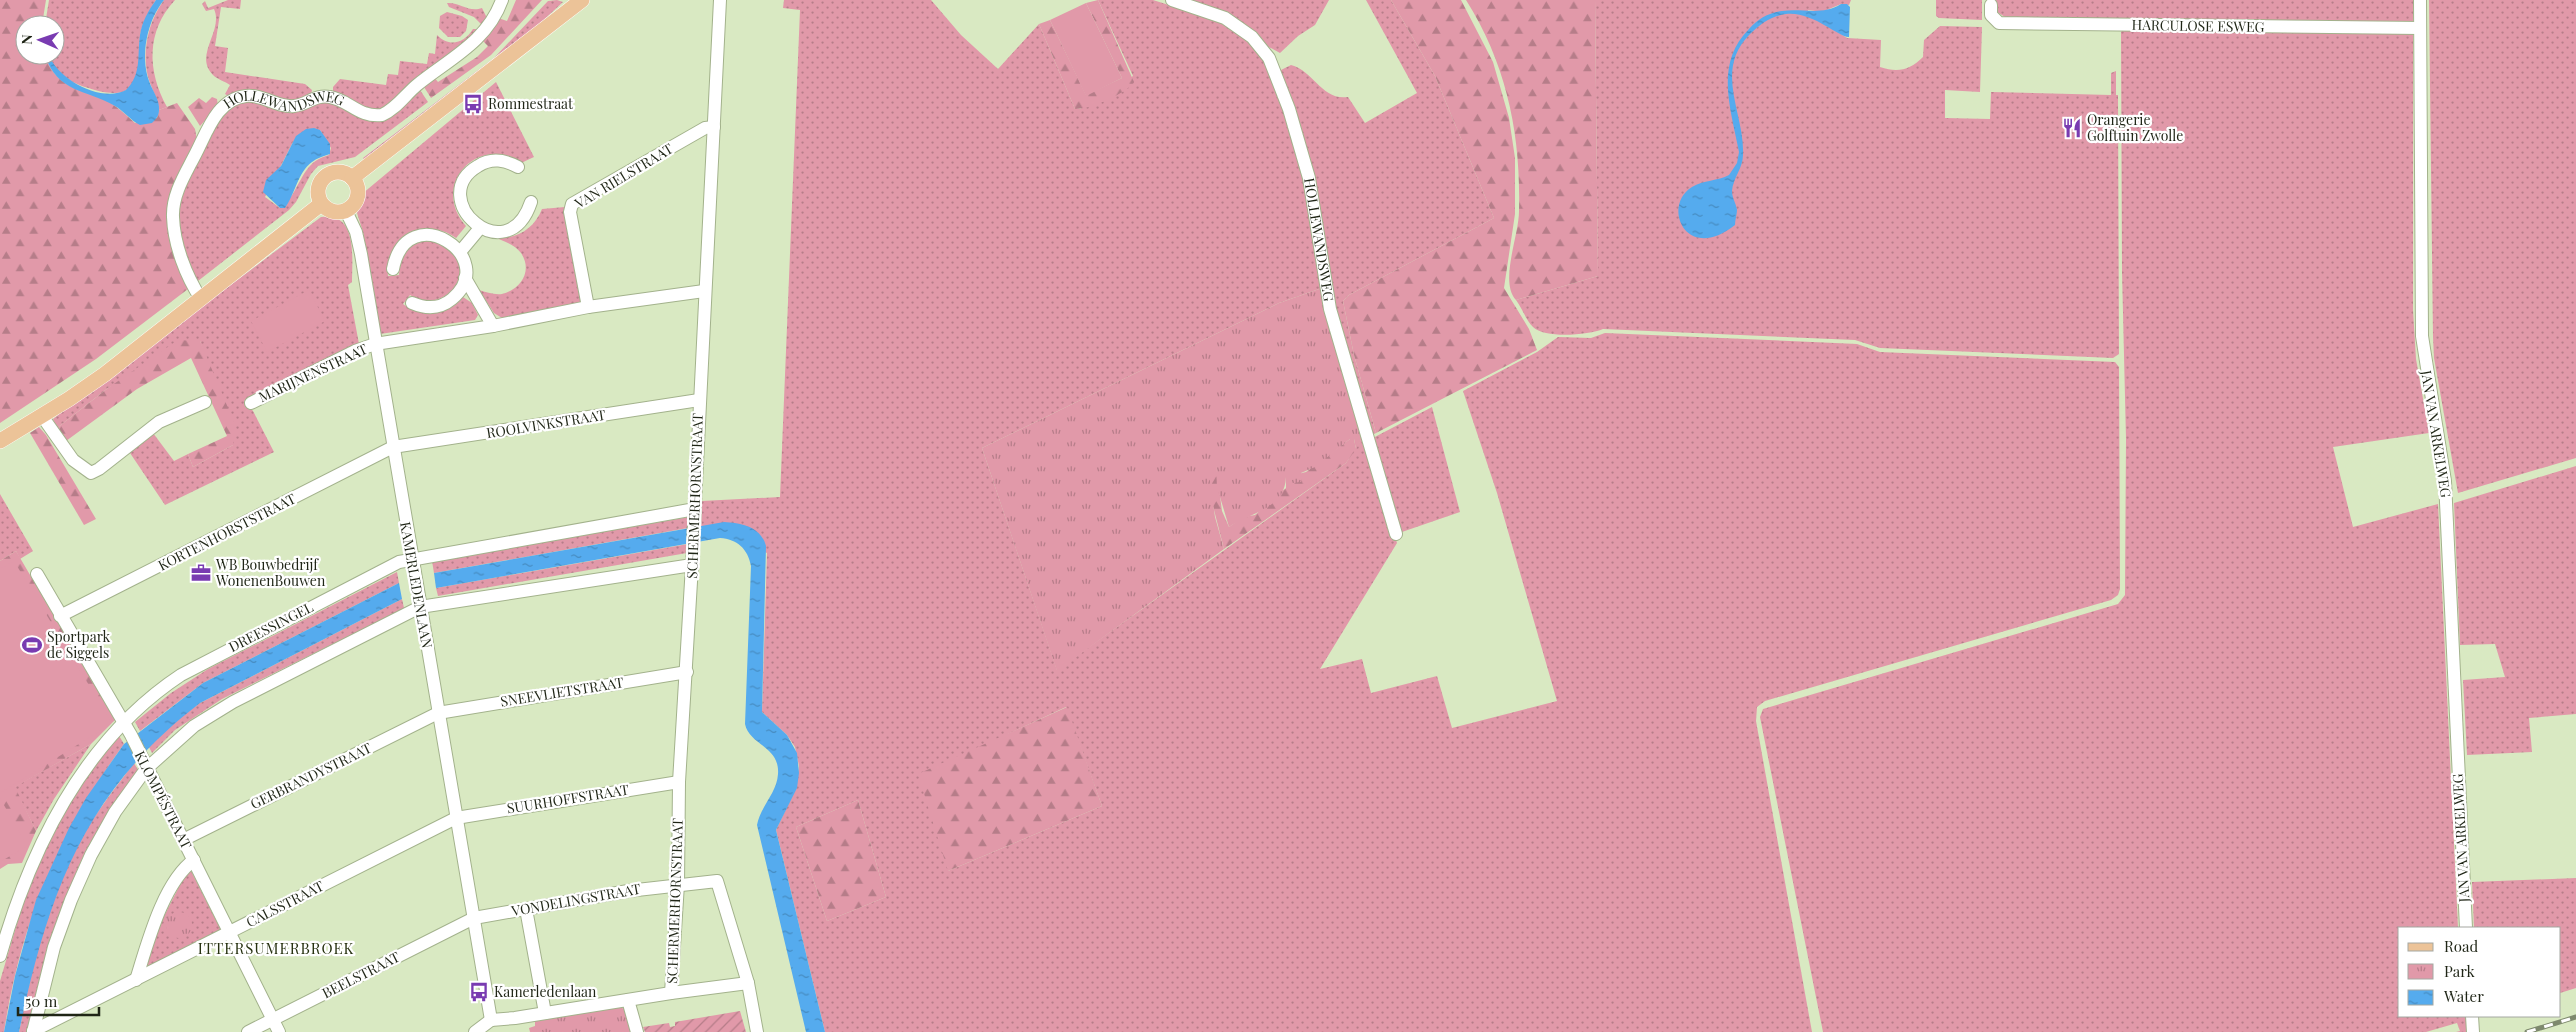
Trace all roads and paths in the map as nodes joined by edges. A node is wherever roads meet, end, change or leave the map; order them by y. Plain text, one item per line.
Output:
1 (502, 0) edge
2 (582, 0) edge
3 (720, 0) edge
4 (1172, 0) edge
5 (2420, 0) edge
6 (1991, 5) dead end
7 (2420, 28) junction
8 (714, 127) junction
9 (518, 167) dead end
10 (352, 178) junction
11 (532, 202) dead end
12 (321, 204) junction
13 (346, 211) junction
14 (480, 228) junction
15 (460, 252) junction
16 (393, 269) dead end
17 (465, 278) junction
18 (704, 291) junction
19 (201, 299) junction
20 (412, 303) dead end
21 (588, 307) junction
22 (493, 326) junction
23 (375, 344) junction
24 (699, 400) junction
25 (205, 402) dead end
26 (250, 403) dead end
27 (42, 416) junction
28 (0, 441) edge
29 (393, 447) junction
30 (695, 509) junction
31 (1396, 534) dead end
32 (412, 560) junction
33 (692, 565) junction
34 (37, 574) dead end
35 (420, 607) junction
36 (60, 616) junction
37 (686, 672) junction
38 (438, 713) junction
39 (123, 722) junction
40 (143, 763) junction
41 (679, 782) junction
42 (456, 818) junction
43 (183, 840) junction
44 (194, 860) junction
45 (678, 884) junction
46 (526, 909) junction
47 (474, 918) junction
48 (2466, 927) edge
49 (230, 932) junction
50 (0, 956) edge
51 (136, 980) junction
52 (748, 983) junction
53 (671, 992) junction
54 (628, 1000) junction
55 (545, 1013) junction
56 (2472, 1017) edge
57 (273, 1020) junction
58 (491, 1020) junction
59 (33, 1032) edge
60 (248, 1032) edge
61 (279, 1032) edge
62 (475, 1032) edge
63 (637, 1032) edge
64 (757, 1032) edge
65 (2473, 1032) edge

1 - 19 street, HOLLEWANDSWEG
2 - 10 main road
3 - 8 street, SCHERMERHORNSTRAAT
4 - 31 street, HOLLEWANDSWEG
5 - 7 street, JAN VAN ARKELWEG
6 - 7 street, HARCULOSE ESWEG
7 - 48 street, JAN VAN ARKELWEG
8 - 18 street, SCHERMERHORNSTRAAT
8 - 21 street, VAN RIELSTRAAT
9 - 14 street
10 - 12 main road
10 - 13 main road
11 - 14 street
12 - 13 main road
12 - 19 main road
13 - 23 street, KAMERLEDENLAAN
14 - 15 street
15 - 16 street
15 - 17 street
17 - 20 street
17 - 22 street
18 - 21 street
18 - 24 street, SCHERMERHORNSTRAAT
19 - 27 main road
21 - 22 street
22 - 23 street
23 - 26 street, MARIJNENSTRAAT
23 - 29 street, KAMERLEDENLAAN
24 - 29 street, ROOLVINKSTRAAT
24 - 30 street, SCHERMERHORNSTRAAT
25 - 27 street
27 - 28 main road
29 - 32 street, KAMERLEDENLAAN
29 - 36 street, KORTENHORSTSTRAAT
30 - 32 street, DREESSINGEL
30 - 33 street, SCHERMERHORNSTRAAT
32 - 35 street, KAMERLEDENLAAN
32 - 39 street, DREESSINGEL
33 - 35 street
33 - 37 street, SCHERMERHORNSTRAAT
34 - 36 street, KLOMPÉSTRAAT
35 - 38 street, KAMERLEDENLAAN
35 - 40 street
36 - 39 street, KLOMPÉSTRAAT
37 - 38 street, SNEEVLIETSTRAAT
37 - 41 street, SCHERMERHORNSTRAAT
38 - 42 street, KAMERLEDENLAAN
38 - 43 street, GERBRANDYSTRAAT
39 - 40 street, KLOMPÉSTRAAT
39 - 50 street, DREESSINGEL
40 - 43 street, KLOMPÉSTRAAT
40 - 59 street
41 - 42 street, SUURHOFFSTRAAT
41 - 45 street, SCHERMERHORNSTRAAT
42 - 47 street, KAMERLEDENLAAN
42 - 49 street, CALSSTRAAT
43 - 44 street, KLOMPÉSTRAAT
44 - 49 street, KLOMPÉSTRAAT
44 - 51 street
45 - 46 street, VONDELINGSTRAAT
45 - 52 street, VONDELINGSTRAAT
45 - 53 street, SCHERMERHORNSTRAAT
46 - 47 street, VONDELINGSTRAAT
46 - 55 street
47 - 57 street, BEELSTRAAT
47 - 58 street, KAMERLEDENLAAN
49 - 51 street, CALSSTRAAT
49 - 57 street, KLOMPÉSTRAAT
51 - 59 street, CALSSTRAAT
52 - 53 street, SCHERMERHORNSTRAAT
52 - 64 street
53 - 54 street, SCHERMERHORNSTRAAT
54 - 55 street, SCHERMERHORNSTRAAT
54 - 63 street
55 - 58 street, SCHERMERHORNSTRAAT
56 - 65 street
57 - 60 street, BEELSTRAAT
57 - 61 street, KLOMPÉSTRAAT
58 - 62 street

